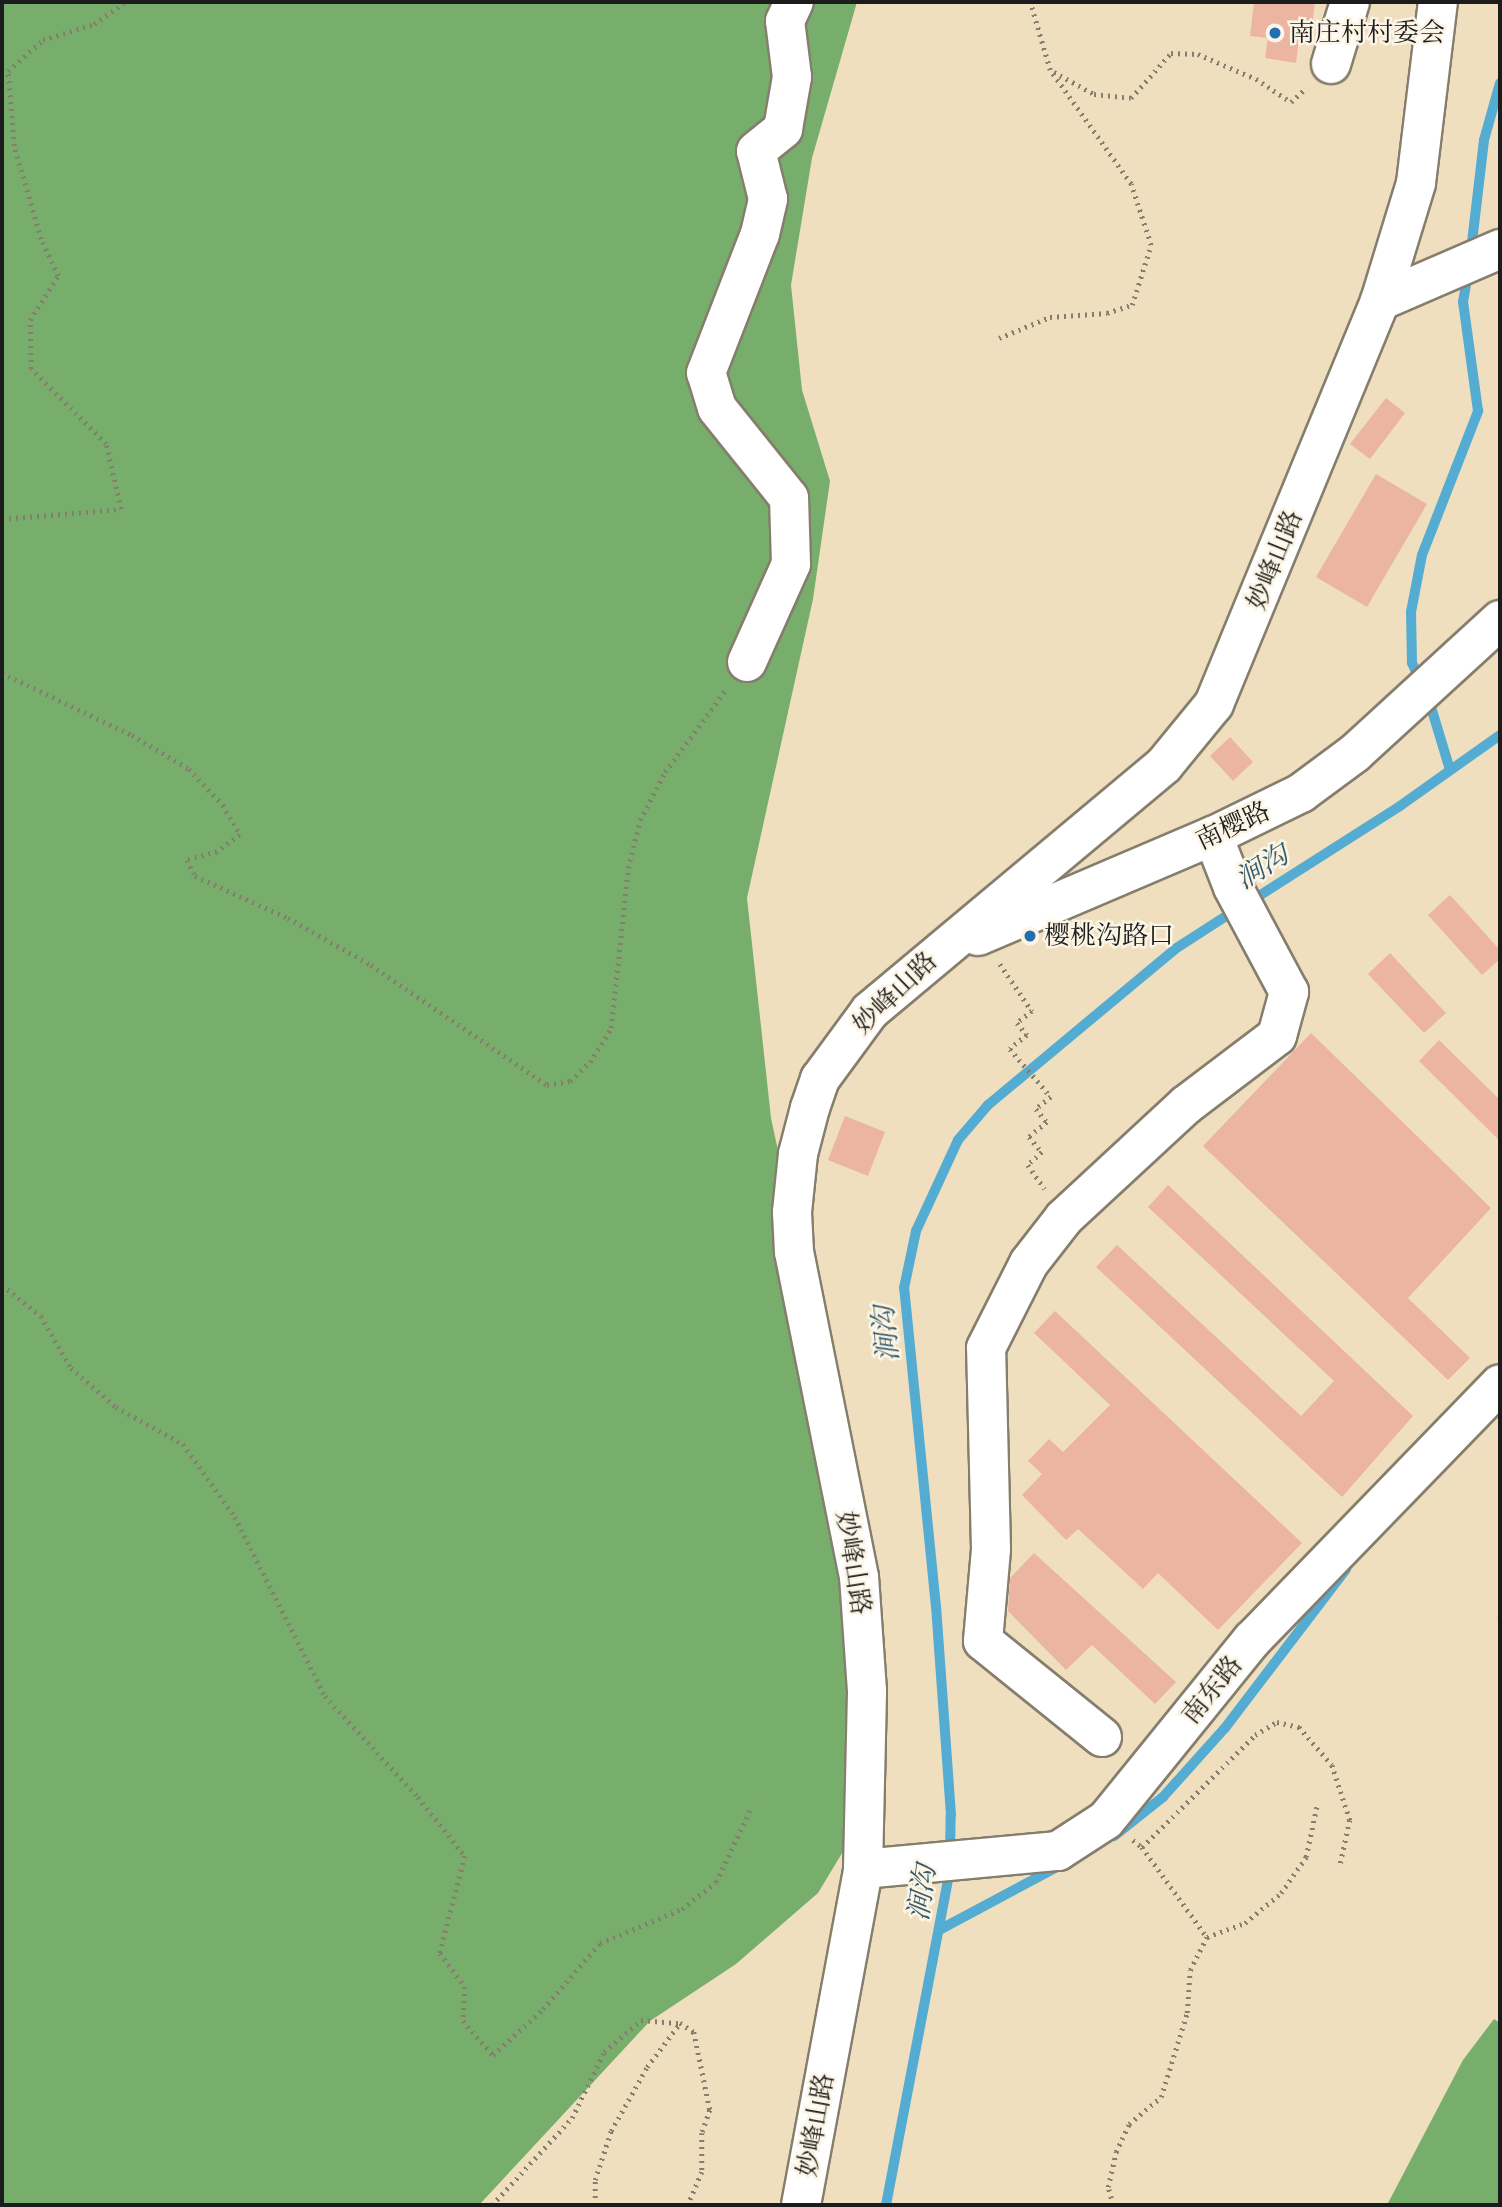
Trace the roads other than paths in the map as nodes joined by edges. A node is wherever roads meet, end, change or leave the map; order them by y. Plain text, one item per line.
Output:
1 (794, 2) edge
2 (1350, 2) edge
3 (1437, 2) edge
4 (1331, 64) road end
5 (1487, 261) edge
6 (1380, 301) junction
7 (1500, 620) edge
8 (747, 662) road end
9 (1213, 836) junction
10 (923, 964) junction
11 (1500, 1384) edge
12 (1102, 1737) dead end
13 (863, 1869) junction
14 (801, 2205) edge

1 - 8 street
2 - 4 street
3 - 6 street, 妙峰山路
5 - 6 street
6 - 10 street, 妙峰山路
7 - 9 street, 南樱路
9 - 10 street, 南樱路
9 - 12 street
10 - 13 street, 妙峰山路
11 - 13 street, 南东路
13 - 14 street, 妙峰山路

